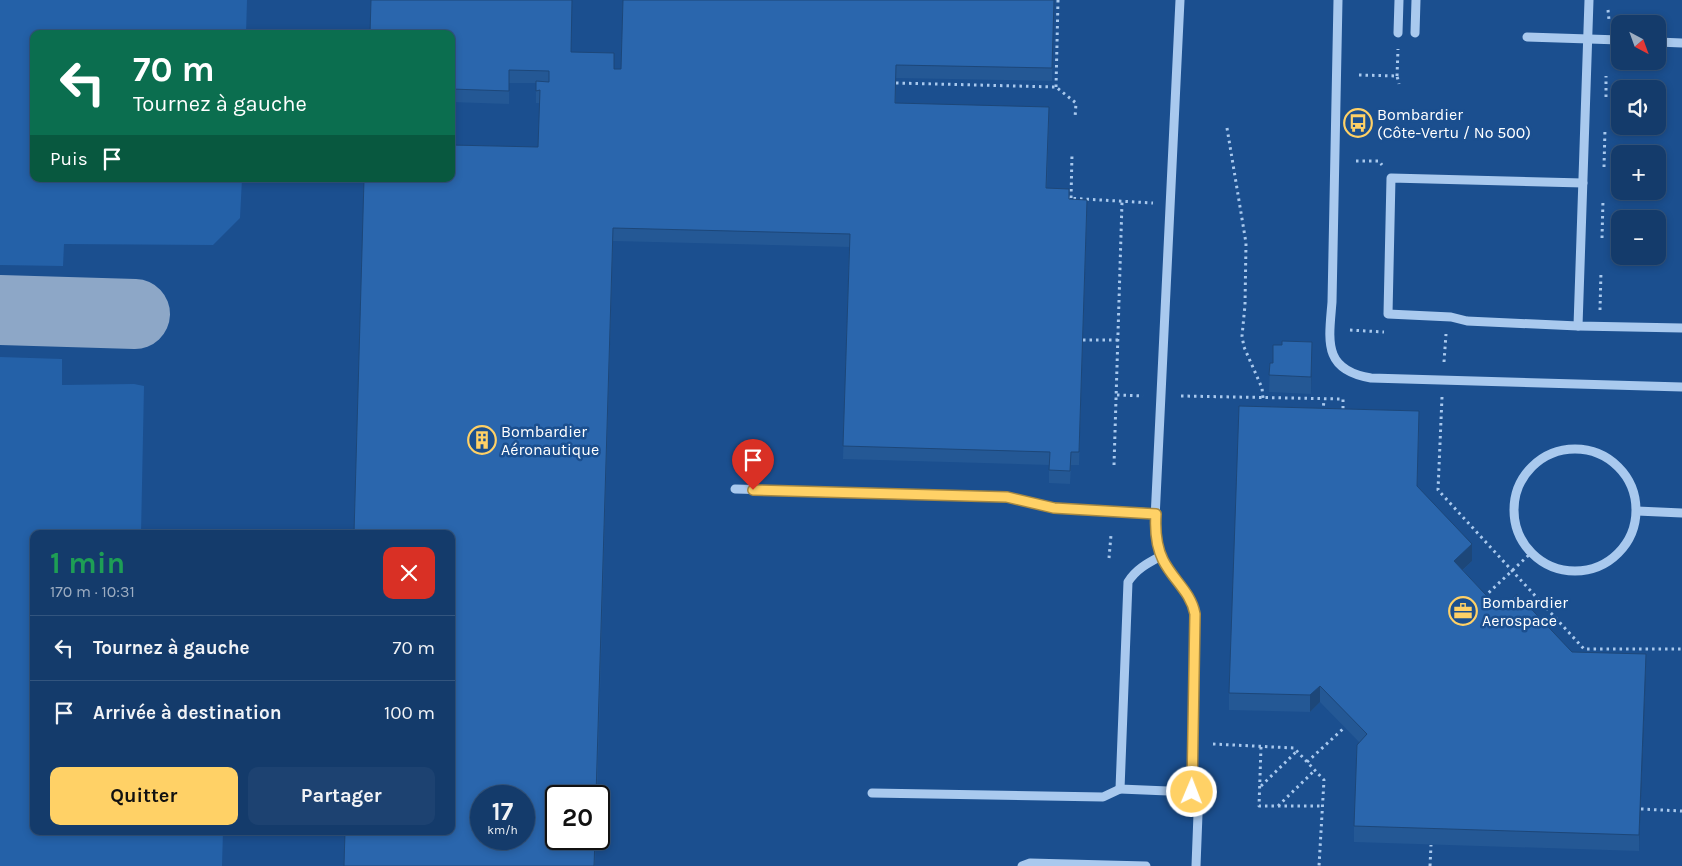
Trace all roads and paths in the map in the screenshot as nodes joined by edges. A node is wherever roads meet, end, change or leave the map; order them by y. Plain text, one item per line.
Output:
1 (1058, 0) edge
2 (1180, 0) edge
3 (1338, 0) edge
4 (1399, 0) edge
5 (1416, 0) edge
6 (1589, 0) edge
7 (1398, 33) joint
8 (1414, 33) dead end
9 (1527, 37) dead end
10 (1587, 39) junction
11 (1611, 40) edge
12 (1666, 42) edge
13 (1682, 43) edge
14 (1359, 75) dead end
15 (1397, 76) junction
16 (896, 83) edge
17 (1399, 84) dead end
18 (1056, 87) junction
19 (1075, 118) dead end
20 (1227, 128) dead end
21 (1605, 129) dead end
22 (1072, 154) dead end
23 (1356, 161) dead end
24 (1604, 167) dead end
25 (1391, 178) junction
26 (1582, 183) junction
27 (1063, 198) edge
28 (1071, 198) junction
29 (1603, 200) dead end
30 (1122, 202) junction
31 (1154, 203) dead end
32 (1602, 238) dead end
33 (1601, 271) dead end
34 (1600, 308) dead end
35 (1578, 326) junction
36 (1682, 328) edge
37 (1350, 330) dead end
38 (1383, 332) dead end
39 (1083, 340) edge
40 (1118, 340) junction
41 (1444, 356) dead end
42 (1444, 363) dead end
43 (1682, 387) edge
44 (1117, 396) junction
45 (1146, 396) dead end
46 (1180, 396) dead end
47 (1442, 397) dead end
48 (1263, 398) junction
49 (1324, 399) junction
50 (1323, 416) edge
51 (1342, 417) edge
52 (1114, 465) dead end
53 (735, 489) dead end
54 (1637, 511) junction
55 (1682, 512) edge
56 (1156, 514) junction
57 (1111, 535) dead end
58 (1530, 553) junction
59 (1161, 556) junction
60 (1109, 558) dead end
61 (1512, 571) junction
62 (1478, 602) edge
63 (1682, 650) edge
64 (1345, 727) edge
65 (1213, 744) dead end
66 (1261, 746) junction
67 (1297, 751) junction
68 (1307, 762) junction
69 (1315, 770) junction
70 (1260, 786) junction
71 (1120, 789) junction
72 (1192, 792) junction
73 (872, 793) dead end
74 (1278, 806) junction
75 (1322, 806) junction
76 (1641, 809) edge
77 (1682, 811) edge
78 (1431, 845) edge
79 (1022, 866) edge
80 (1146, 866) edge
81 (1196, 866) edge
82 (1319, 866) edge
83 (1430, 866) edge

1 - 18 path
2 - 56 lane
3 - 43 lane
4 - 7 lane
5 - 8 lane
6 - 10 lane
7 - 15 path
9 - 10 lane
10 - 11 lane
10 - 26 lane
12 - 13 lane
14 - 15 path
15 - 17 path
16 - 18 path
18 - 19 path
20 - 48 path
21 - 24 path
22 - 28 path
23 - 25 path
25 - 26 lane
25 - 35 lane
26 - 35 lane
27 - 28 path
28 - 30 path
29 - 32 path
30 - 31 path
30 - 40 path
33 - 34 path
35 - 36 lane
37 - 38 path
39 - 40 path
40 - 44 path
41 - 42 path
44 - 45 path
44 - 52 path
46 - 48 path
47 - 61 path
48 - 49 path
49 - 50 path
49 - 51 path
53 - 56 lane
54 - 55 lane
54 - 58 lane
54 - 58 lane
56 - 59 lane
57 - 60 path
58 - 61 path
59 - 71 lane
59 - 72 lane
61 - 62 path
61 - 63 path
64 - 68 path
65 - 66 path
66 - 67 path
66 - 70 path
67 - 68 path
67 - 70 path
68 - 69 path
69 - 74 path
69 - 75 path
70 - 74 path
71 - 72 lane
71 - 73 lane
72 - 81 lane
74 - 75 path
75 - 82 path
76 - 77 path
78 - 83 path
79 - 80 lane

